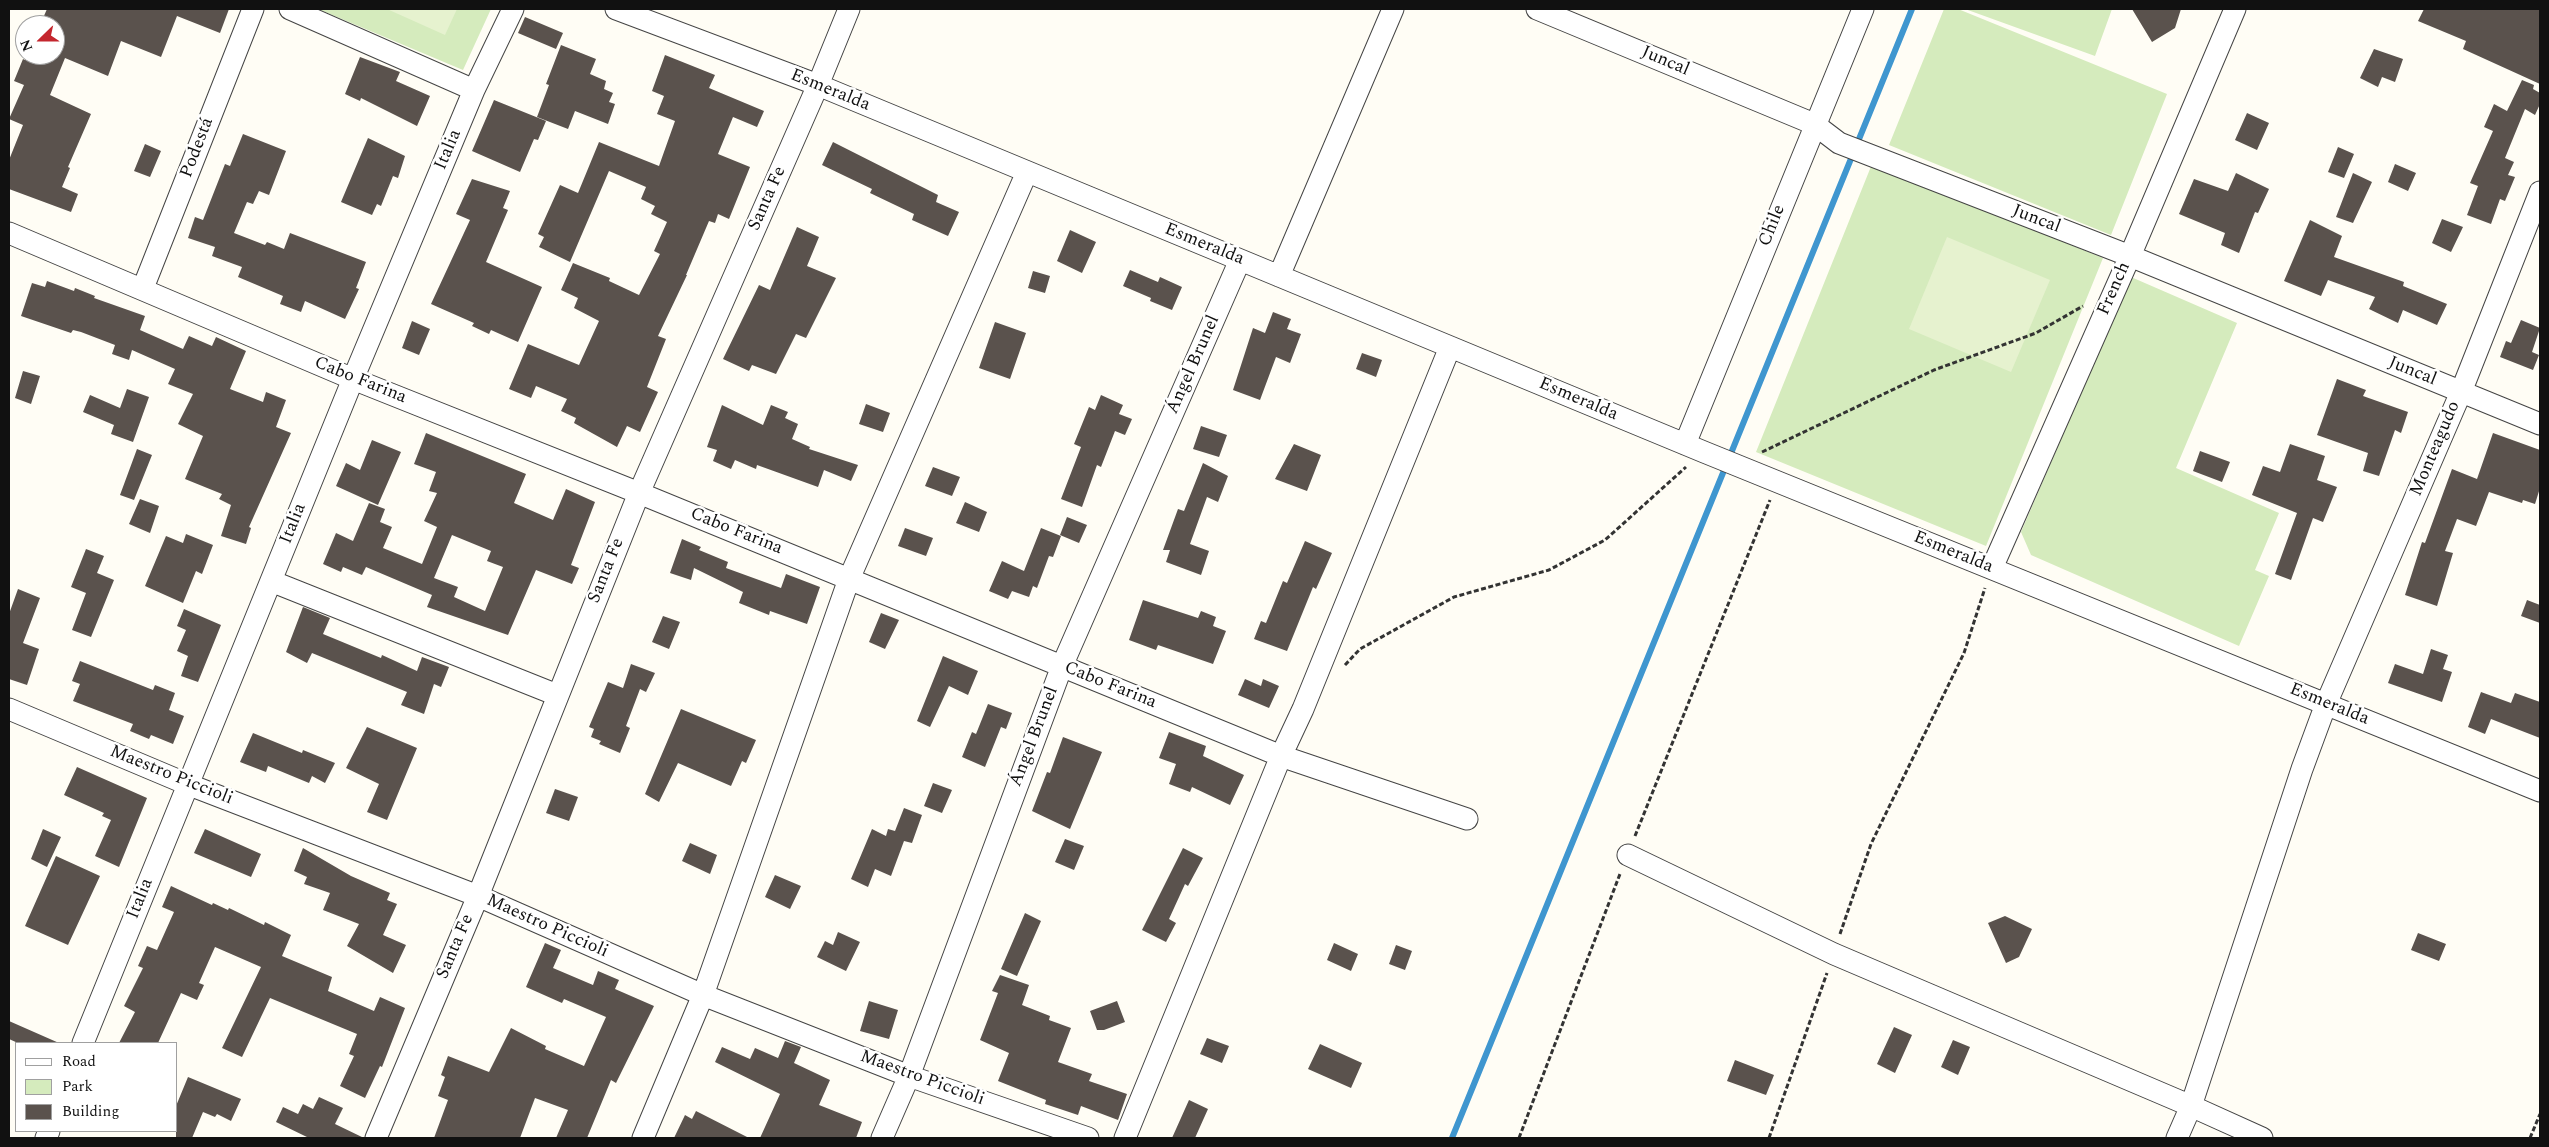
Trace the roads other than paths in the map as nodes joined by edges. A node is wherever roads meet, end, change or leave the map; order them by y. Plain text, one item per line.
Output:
1 (253, 9) edge
2 (290, 9) edge
3 (513, 9) edge
4 (616, 9) edge
5 (849, 9) edge
6 (1393, 9) edge
7 (1536, 9) edge
8 (1862, 9) edge
9 (2235, 9) edge
10 (1578, 16) edge
11 (818, 85) junction
12 (474, 90) junction
13 (1814, 124) junction
14 (1027, 172) junction
15 (2540, 192) edge
16 (9, 233) edge
17 (2130, 256) junction
18 (1240, 260) junction
19 (1279, 276) junction
20 (143, 288) junction
21 (1450, 347) junction
22 (352, 379) junction
23 (2461, 392) junction
24 (2540, 424) edge
25 (1699, 450) junction
26 (639, 493) junction
27 (1992, 568) junction
28 (849, 578) junction
29 (271, 581) junction
30 (1062, 666) junction
31 (557, 694) junction
32 (2326, 704) junction
33 (9, 709) edge
34 (1281, 756) junction
35 (187, 784) junction
36 (2540, 791) edge
37 (1467, 819) dead end
38 (1628, 855) road end
39 (478, 896) junction
40 (702, 995) junction
41 (84, 1042) edge
42 (909, 1076) junction
43 (2191, 1106) junction
44 (376, 1138) edge
45 (643, 1138) edge
46 (882, 1138) edge
47 (1088, 1138) edge
48 (1125, 1138) edge
49 (2177, 1138) edge
50 (2262, 1138) edge

1 - 20 street, Podestá
2 - 12 street
3 - 12 street, Italia
4 - 11 street, Esmeralda
5 - 11 street, Santa Fe
6 - 19 street
7 - 10 street, Juncal
8 - 13 street, Chile
9 - 17 street, French
10 - 13 street, Juncal
11 - 14 street, Esmeralda
11 - 26 street, Santa Fe
12 - 22 street, Italia
13 - 17 street, Juncal
13 - 25 street, Chile
14 - 18 street, Esmeralda
14 - 28 street
15 - 23 street, Monteagudo
16 - 20 street, Cabo Farina
17 - 23 street, Juncal
17 - 27 street, French
18 - 19 street, Esmeralda
18 - 30 street, Ángel Brunel
19 - 21 street, Esmeralda
20 - 22 street, Cabo Farina
21 - 25 street, Esmeralda
21 - 34 street
22 - 26 street, Cabo Farina
22 - 29 street, Italia
23 - 24 street, Juncal
23 - 32 street, Monteagudo
25 - 27 street, Esmeralda
26 - 28 street, Cabo Farina
26 - 31 street, Santa Fe
27 - 32 street, Esmeralda
28 - 30 street, Cabo Farina
28 - 40 street
29 - 31 street
29 - 35 street, Italia
30 - 34 street, Cabo Farina
30 - 42 street, Ángel Brunel
31 - 39 street, Santa Fe
32 - 36 street, Esmeralda
32 - 43 street, Monteagudo
33 - 35 street, Maestro Piccioli
34 - 37 street, Cabo Farina
34 - 48 street
35 - 39 street, Maestro Piccioli
35 - 41 street, Italia
38 - 43 street
39 - 40 street, Maestro Piccioli
39 - 44 street, Santa Fe
40 - 42 street, Maestro Piccioli
40 - 45 street
42 - 46 street, Ángel Brunel
42 - 47 street, Maestro Piccioli
43 - 49 street, Monteagudo
43 - 50 street

